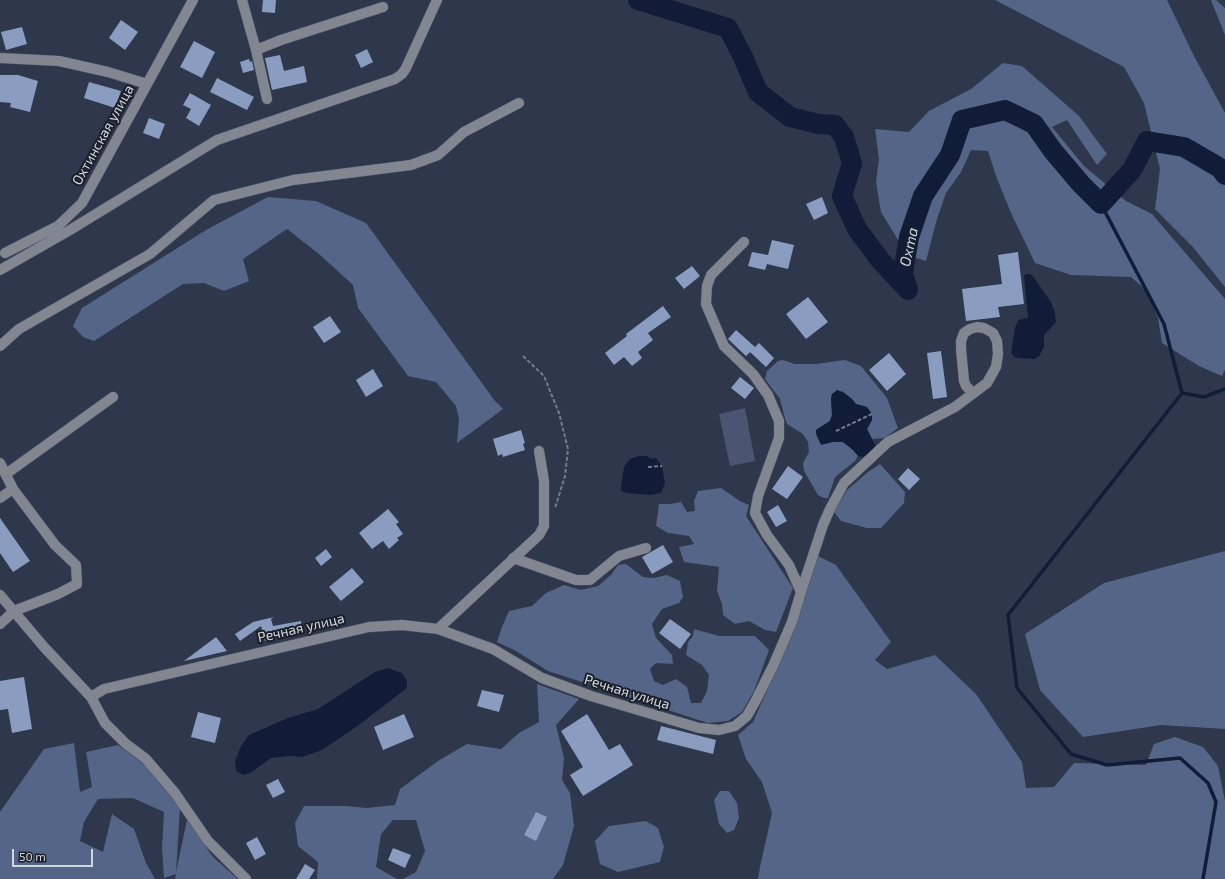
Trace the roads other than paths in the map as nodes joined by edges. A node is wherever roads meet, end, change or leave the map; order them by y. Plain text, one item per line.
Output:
1 (193, 0) edge
2 (242, 0) edge
3 (437, 0) edge
4 (383, 7) dead end
5 (256, 50) junction
6 (0, 58) edge
7 (147, 84) junction
8 (267, 99) dead end
9 (519, 102) dead end
10 (744, 242) dead end
11 (5, 253) dead end
12 (0, 270) edge
13 (0, 346) edge
14 (973, 394) junction
15 (113, 397) dead end
16 (539, 452) dead end
17 (0, 463) edge
18 (6, 474) junction
19 (13, 489) junction
20 (0, 498) edge
21 (646, 548) dead end
22 (513, 558) junction
23 (801, 592) junction
24 (0, 595) edge
25 (14, 612) junction
26 (0, 624) edge
27 (438, 630) junction
28 (91, 697) junction
29 (246, 879) edge

1 - 7 street, Охтинская улица
2 - 5 street
3 - 12 street
4 - 5 street
5 - 8 street
6 - 7 street
7 - 11 street, Охтинская улица
9 - 13 street
10 - 23 street
14 - 14 street, Речная улица
14 - 23 street, Речная улица
15 - 18 street
16 - 22 street
17 - 18 street
18 - 19 street
19 - 20 street
19 - 25 street
21 - 22 street
22 - 27 street
23 - 27 street, Речная улица
24 - 25 street
25 - 26 street
25 - 28 street
27 - 28 street, Речная улица
28 - 29 street

